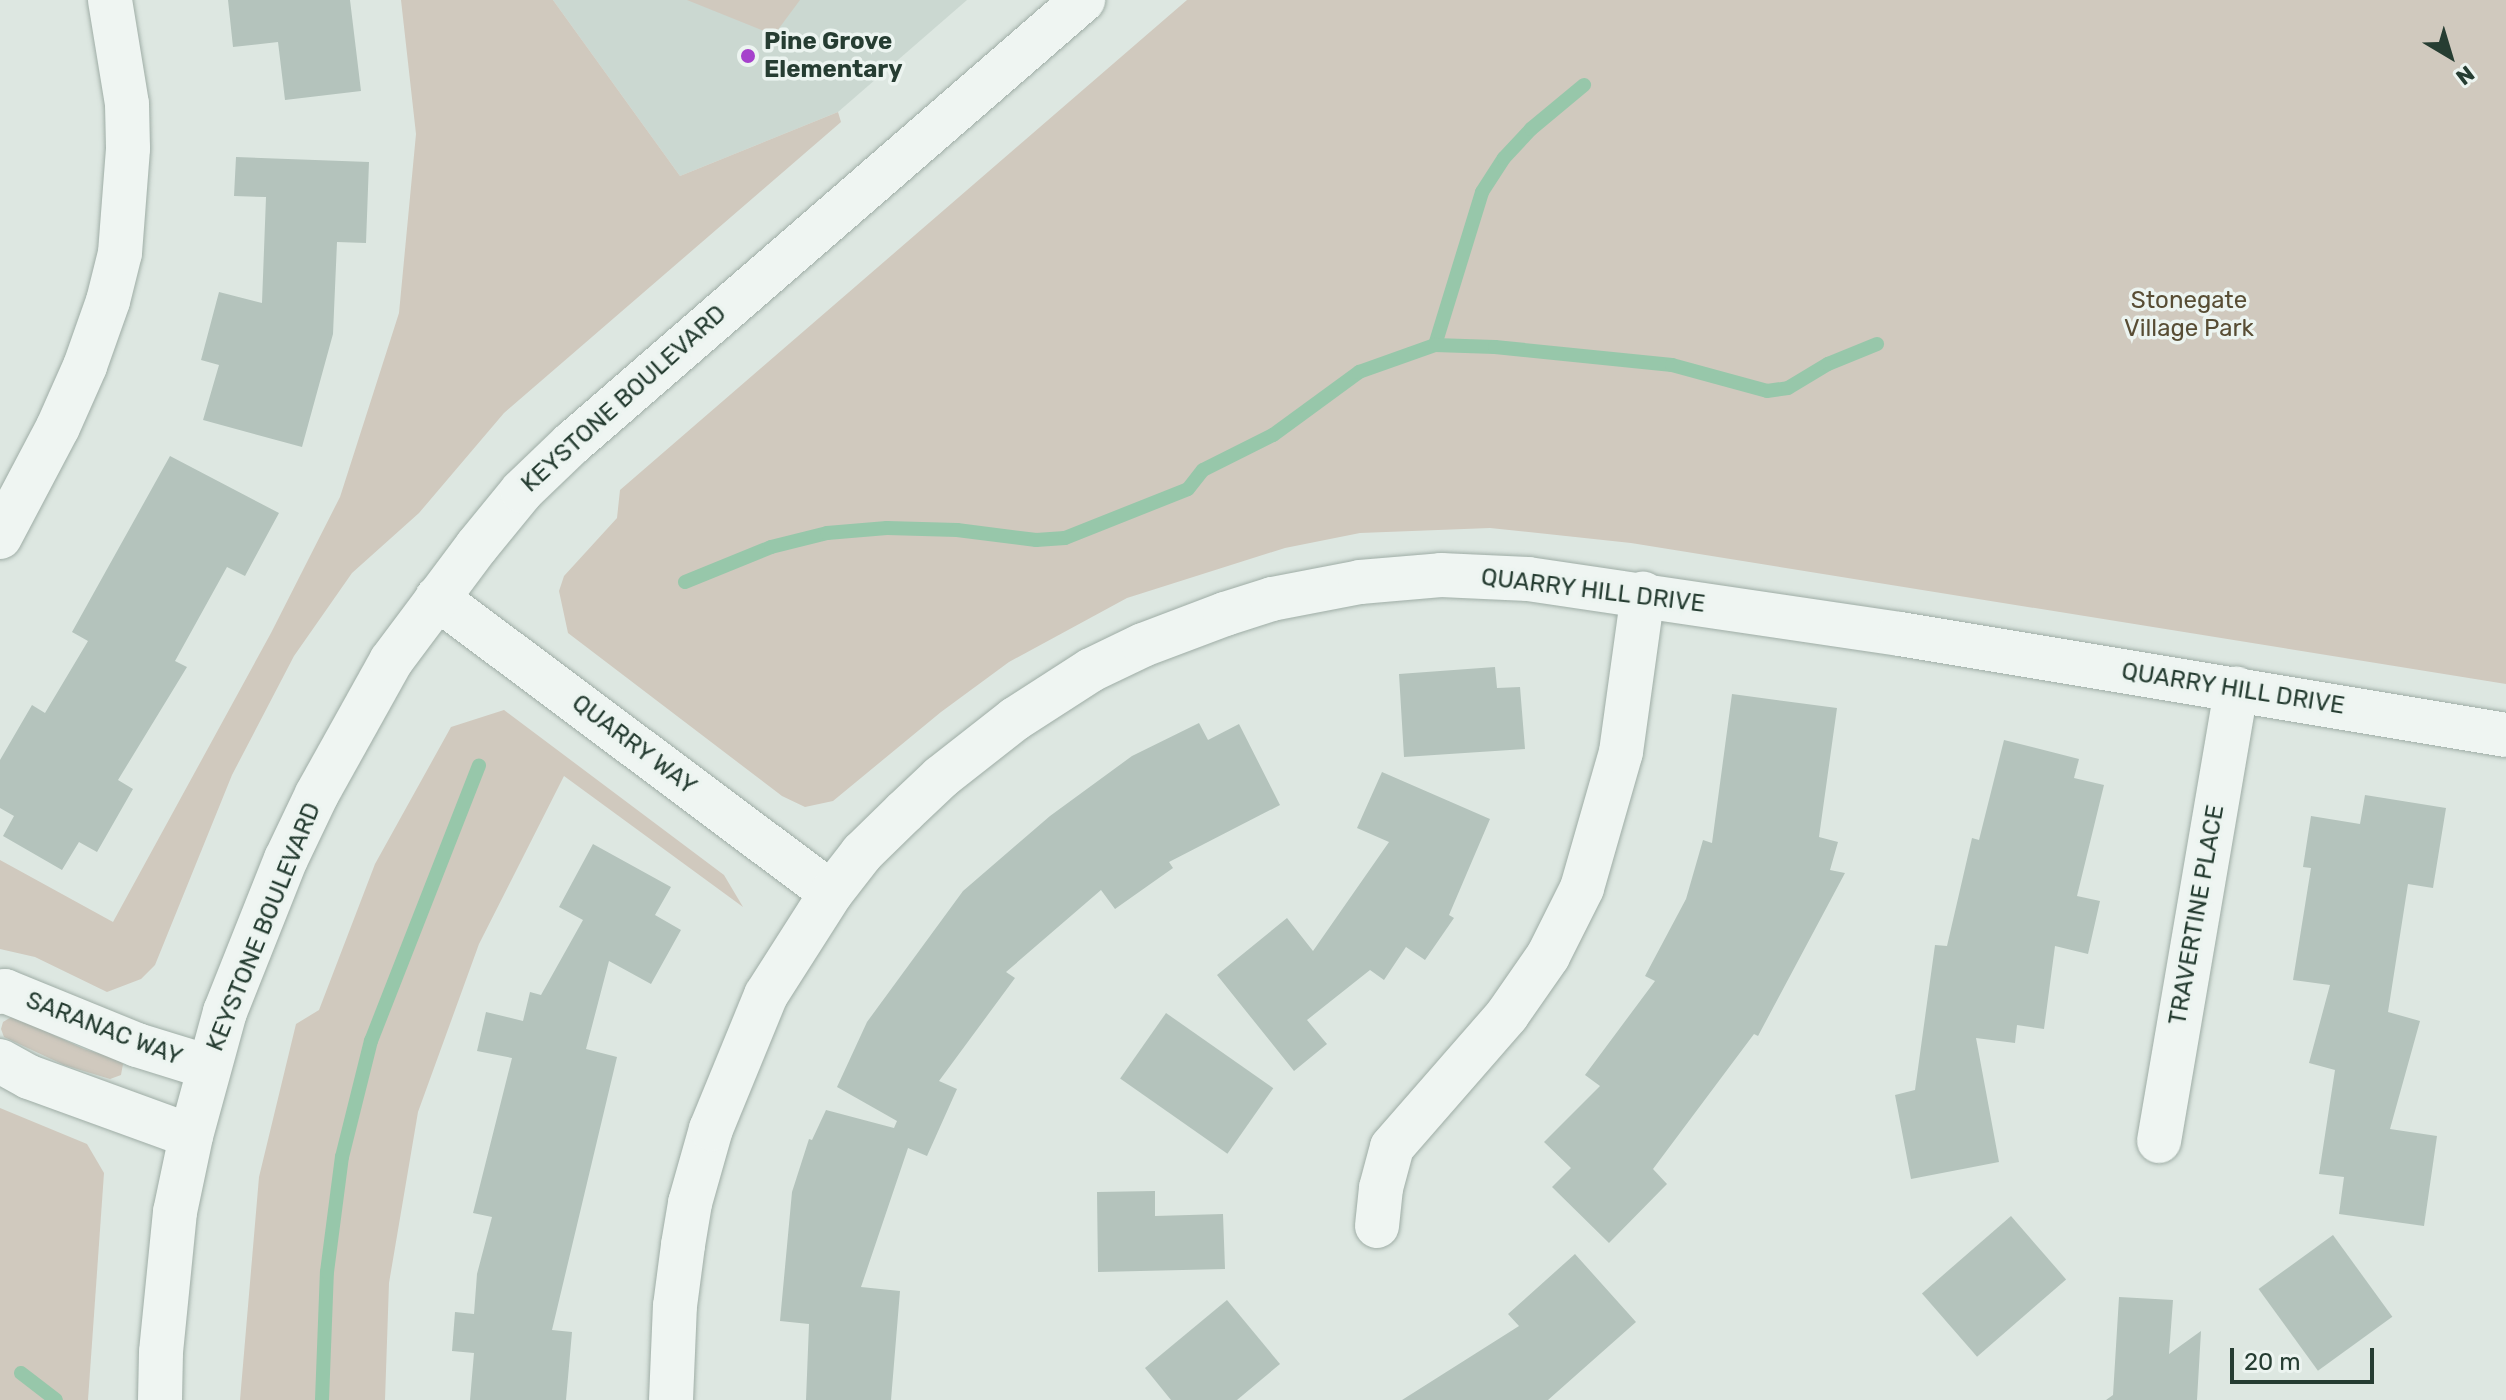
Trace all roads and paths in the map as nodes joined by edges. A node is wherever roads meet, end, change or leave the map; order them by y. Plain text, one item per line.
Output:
1 (110, 0) edge
2 (1083, 0) edge
3 (0, 537) edge
4 (1643, 594) junction
5 (437, 598) junction
6 (2236, 689) junction
7 (2506, 735) edge
8 (831, 893) junction
9 (0, 992) edge
10 (0, 1061) edge
11 (208, 1067) junction
12 (191, 1136) junction
13 (2159, 1141) dead end
14 (1377, 1226) dead end
15 (160, 1400) edge
16 (671, 1400) edge

1 - 3 street
2 - 5 street, KEYSTONE BOULEVARD
4 - 6 street, QUARRY HILL DRIVE
4 - 8 street, QUARRY HILL DRIVE
4 - 14 street
5 - 8 street, QUARRY WAY
5 - 11 street, KEYSTONE BOULEVARD
6 - 7 street, QUARRY HILL DRIVE
6 - 13 street, TRAVERTINE PLACE
8 - 16 street, QUARRY HILL DRIVE
9 - 11 street, SARANAC WAY
10 - 12 street
11 - 12 street, KEYSTONE BOULEVARD
12 - 15 street, KEYSTONE BOULEVARD

